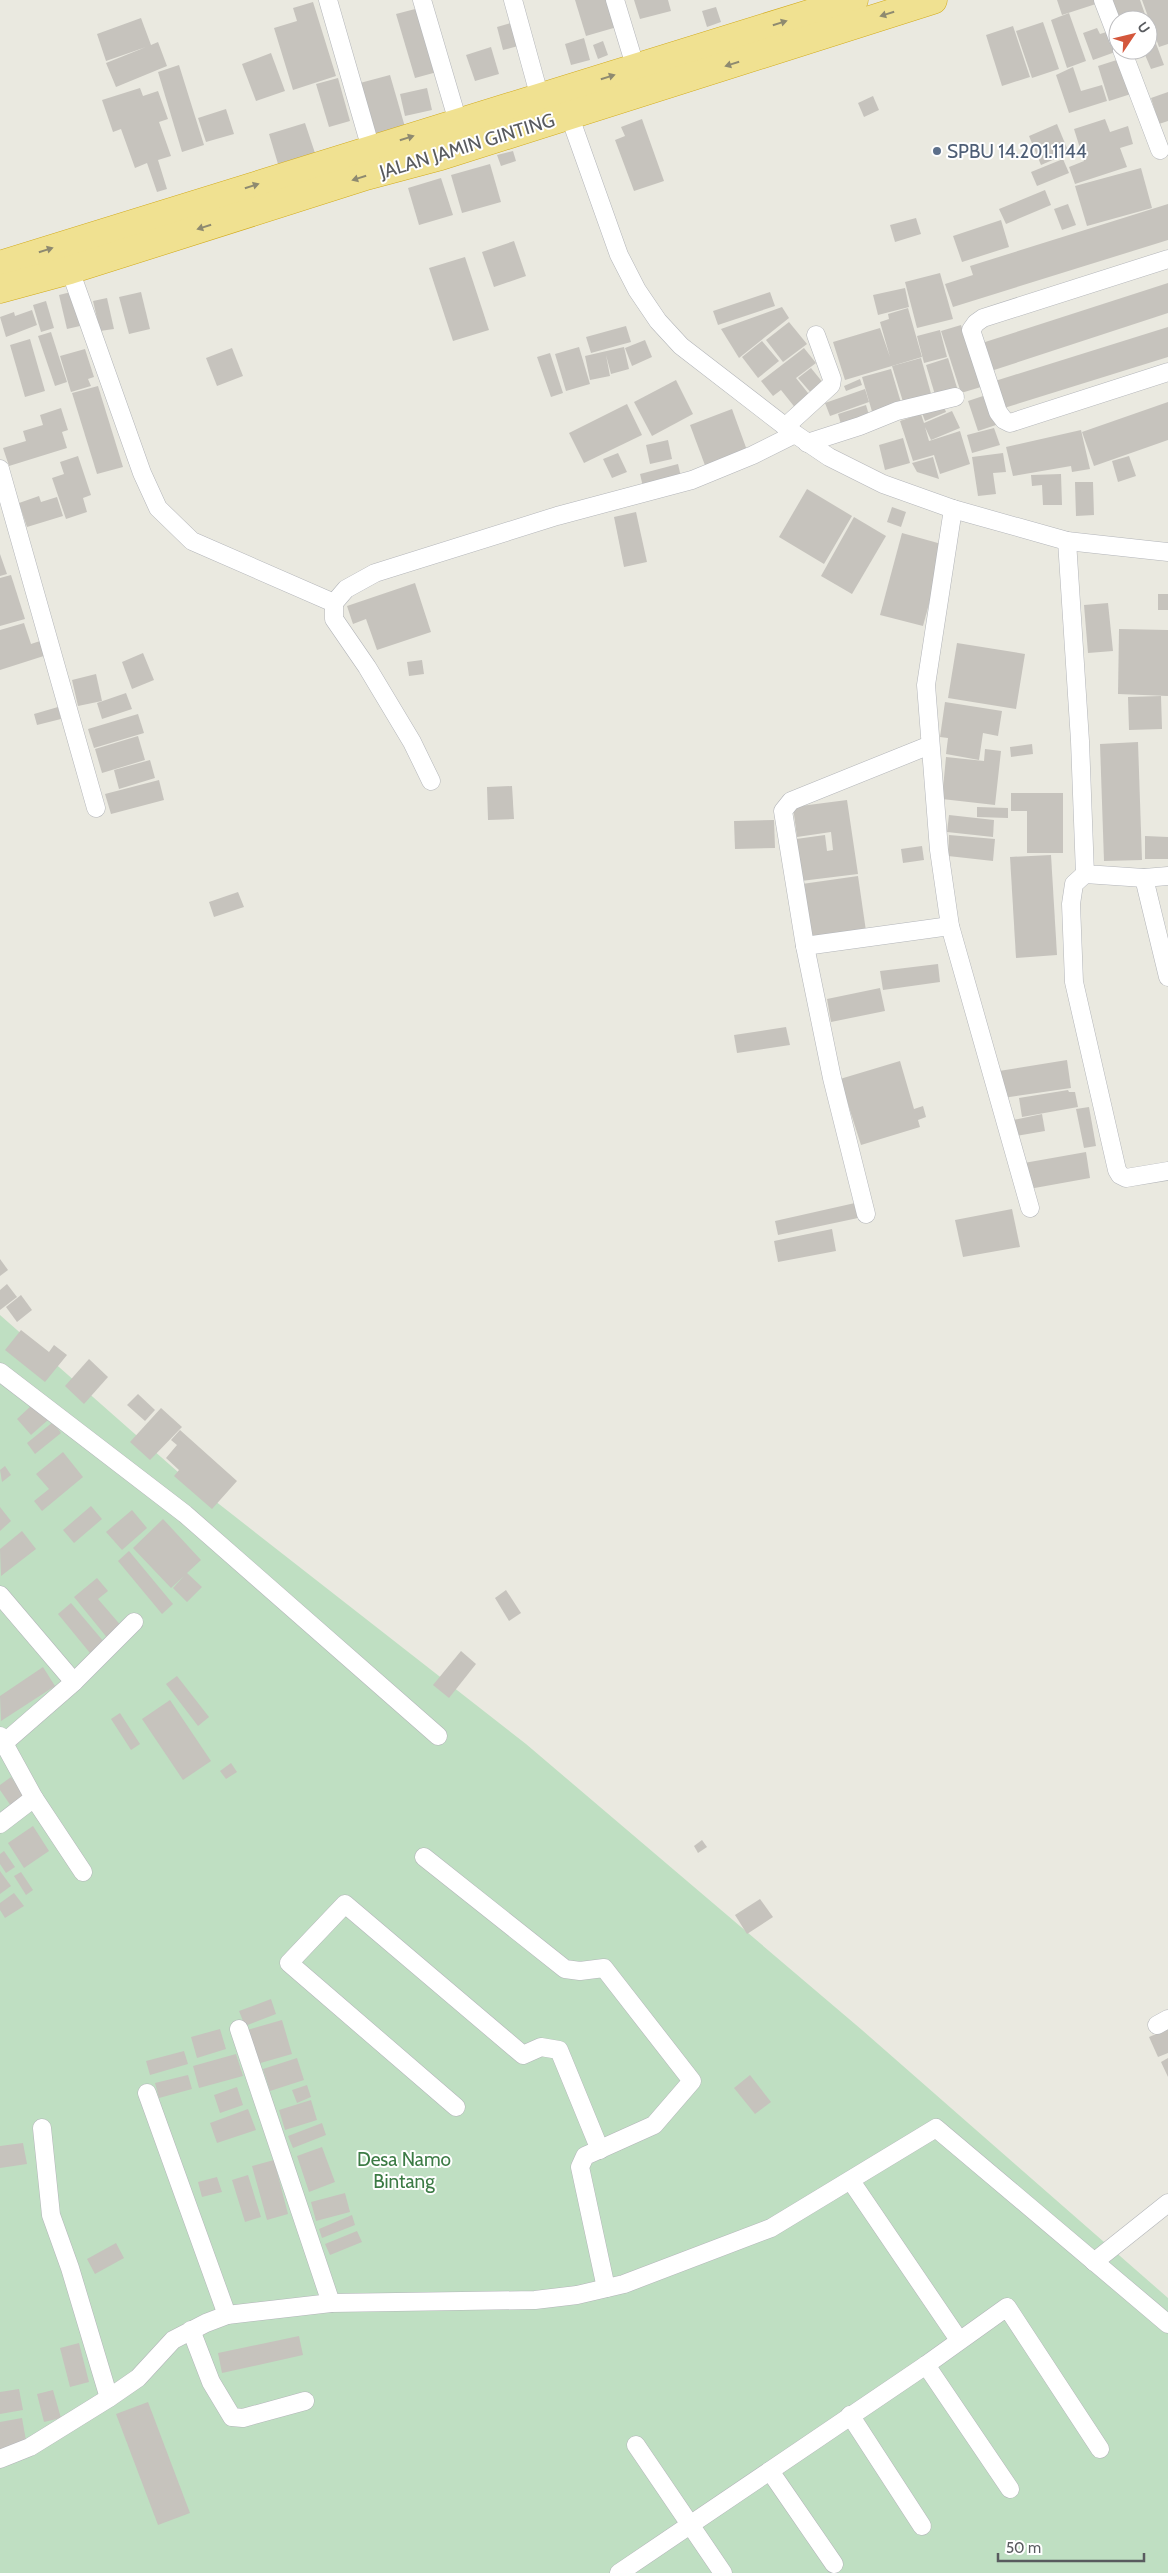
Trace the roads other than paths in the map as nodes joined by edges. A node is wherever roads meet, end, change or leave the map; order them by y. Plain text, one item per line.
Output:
1 (328, 0) edge
2 (422, 0) edge
3 (513, 0) edge
4 (615, 0) edge
5 (854, 0) edge
6 (933, 0) edge
7 (1103, 0) edge
8 (1108, 13) edge
9 (1126, 60) edge
10 (636, 69) junction
11 (554, 107) junction
12 (458, 122) junction
13 (371, 149) junction
14 (1160, 150) dead end
15 (1168, 259) edge
16 (0, 265) edge
17 (70, 270) junction
18 (0, 289) edge
19 (816, 335) dead end
20 (1168, 372) edge
21 (955, 397) dead end
22 (796, 435) junction
23 (0, 469) edge
24 (953, 509) junction
25 (6, 511) edge
26 (1067, 541) junction
27 (1168, 552) edge
28 (334, 603) junction
29 (930, 745) junction
30 (431, 781) dead end
31 (96, 808) dead end
32 (1084, 874) junction
33 (1168, 876) edge
34 (1144, 878) junction
35 (950, 926) junction
36 (805, 946) junction
37 (1168, 977) edge
38 (1168, 1170) edge
39 (1030, 1208) dead end
40 (866, 1214) dead end
41 (0, 1372) edge
42 (0, 1594) edge
43 (134, 1622) dead end
44 (74, 1682) junction
45 (438, 1736) dead end
46 (2, 1740) edge
47 (34, 1798) junction
48 (0, 1824) edge
49 (424, 1857) dead end
50 (83, 1872) dead end
51 (239, 2029) dead end
52 (147, 2093) dead end
53 (456, 2107) dead end
54 (42, 2128) dead end
55 (600, 2150) junction
56 (851, 2181) junction
57 (1168, 2203) edge
58 (1094, 2262) junction
59 (606, 2288) junction
60 (331, 2303) junction
61 (227, 2316) junction
62 (1168, 2324) edge
63 (191, 2330) junction
64 (959, 2340) junction
65 (926, 2365) junction
66 (109, 2398) junction
67 (306, 2401) dead end
68 (850, 2415) junction
69 (636, 2445) dead end
70 (1100, 2449) dead end
71 (0, 2459) edge
72 (770, 2472) junction
73 (1010, 2488) dead end
74 (691, 2526) junction
75 (922, 2526) dead end
76 (834, 2564) dead end
77 (619, 2573) edge
78 (723, 2573) edge

1 - 13 street
2 - 12 street
3 - 11 street
4 - 10 street
10 -> 5 highway, JALAN JAMIN GINTING
6 -> 11 highway, JALAN JAMIN GINTING
7 - 8 street
9 - 14 street
11 -> 10 highway, JALAN JAMIN GINTING
11 - 12 highway, JALAN JAMIN GINTING
11 -> 17 highway, JALAN JAMIN GINTING
11 - 22 street
13 -> 12 highway, JALAN JAMIN GINTING
16 -> 13 highway, JALAN JAMIN GINTING
15 - 20 street
17 - 18 highway, JALAN JAMIN GINTING
17 - 28 street
19 - 22 street
21 - 22 street
22 - 24 street
22 - 28 street
23 - 25 street
24 - 26 street
24 - 29 street
25 - 31 street
26 - 27 street
26 - 32 street
28 - 30 street
29 - 35 street
29 - 36 street
32 - 34 street
32 - 38 street
33 - 34 street
34 - 37 street
35 - 36 street
35 - 39 street
36 - 40 street
41 - 45 street
42 - 44 street
43 - 44 street
44 - 46 street
46 - 47 street
47 - 48 street
47 - 50 street
49 - 55 street
51 - 60 street
52 - 61 street
53 - 55 street
54 - 66 street
55 - 59 street
56 - 58 street
56 - 59 street
56 - 64 street
57 - 58 street
58 - 62 street
59 - 60 street
60 - 61 street
61 - 63 street
63 - 66 street
63 - 67 street
64 - 65 street
64 - 70 street
65 - 68 street
65 - 73 street
66 - 71 street
68 - 72 street
68 - 75 street
69 - 74 street
72 - 74 street
72 - 76 street
74 - 77 street
74 - 78 street

